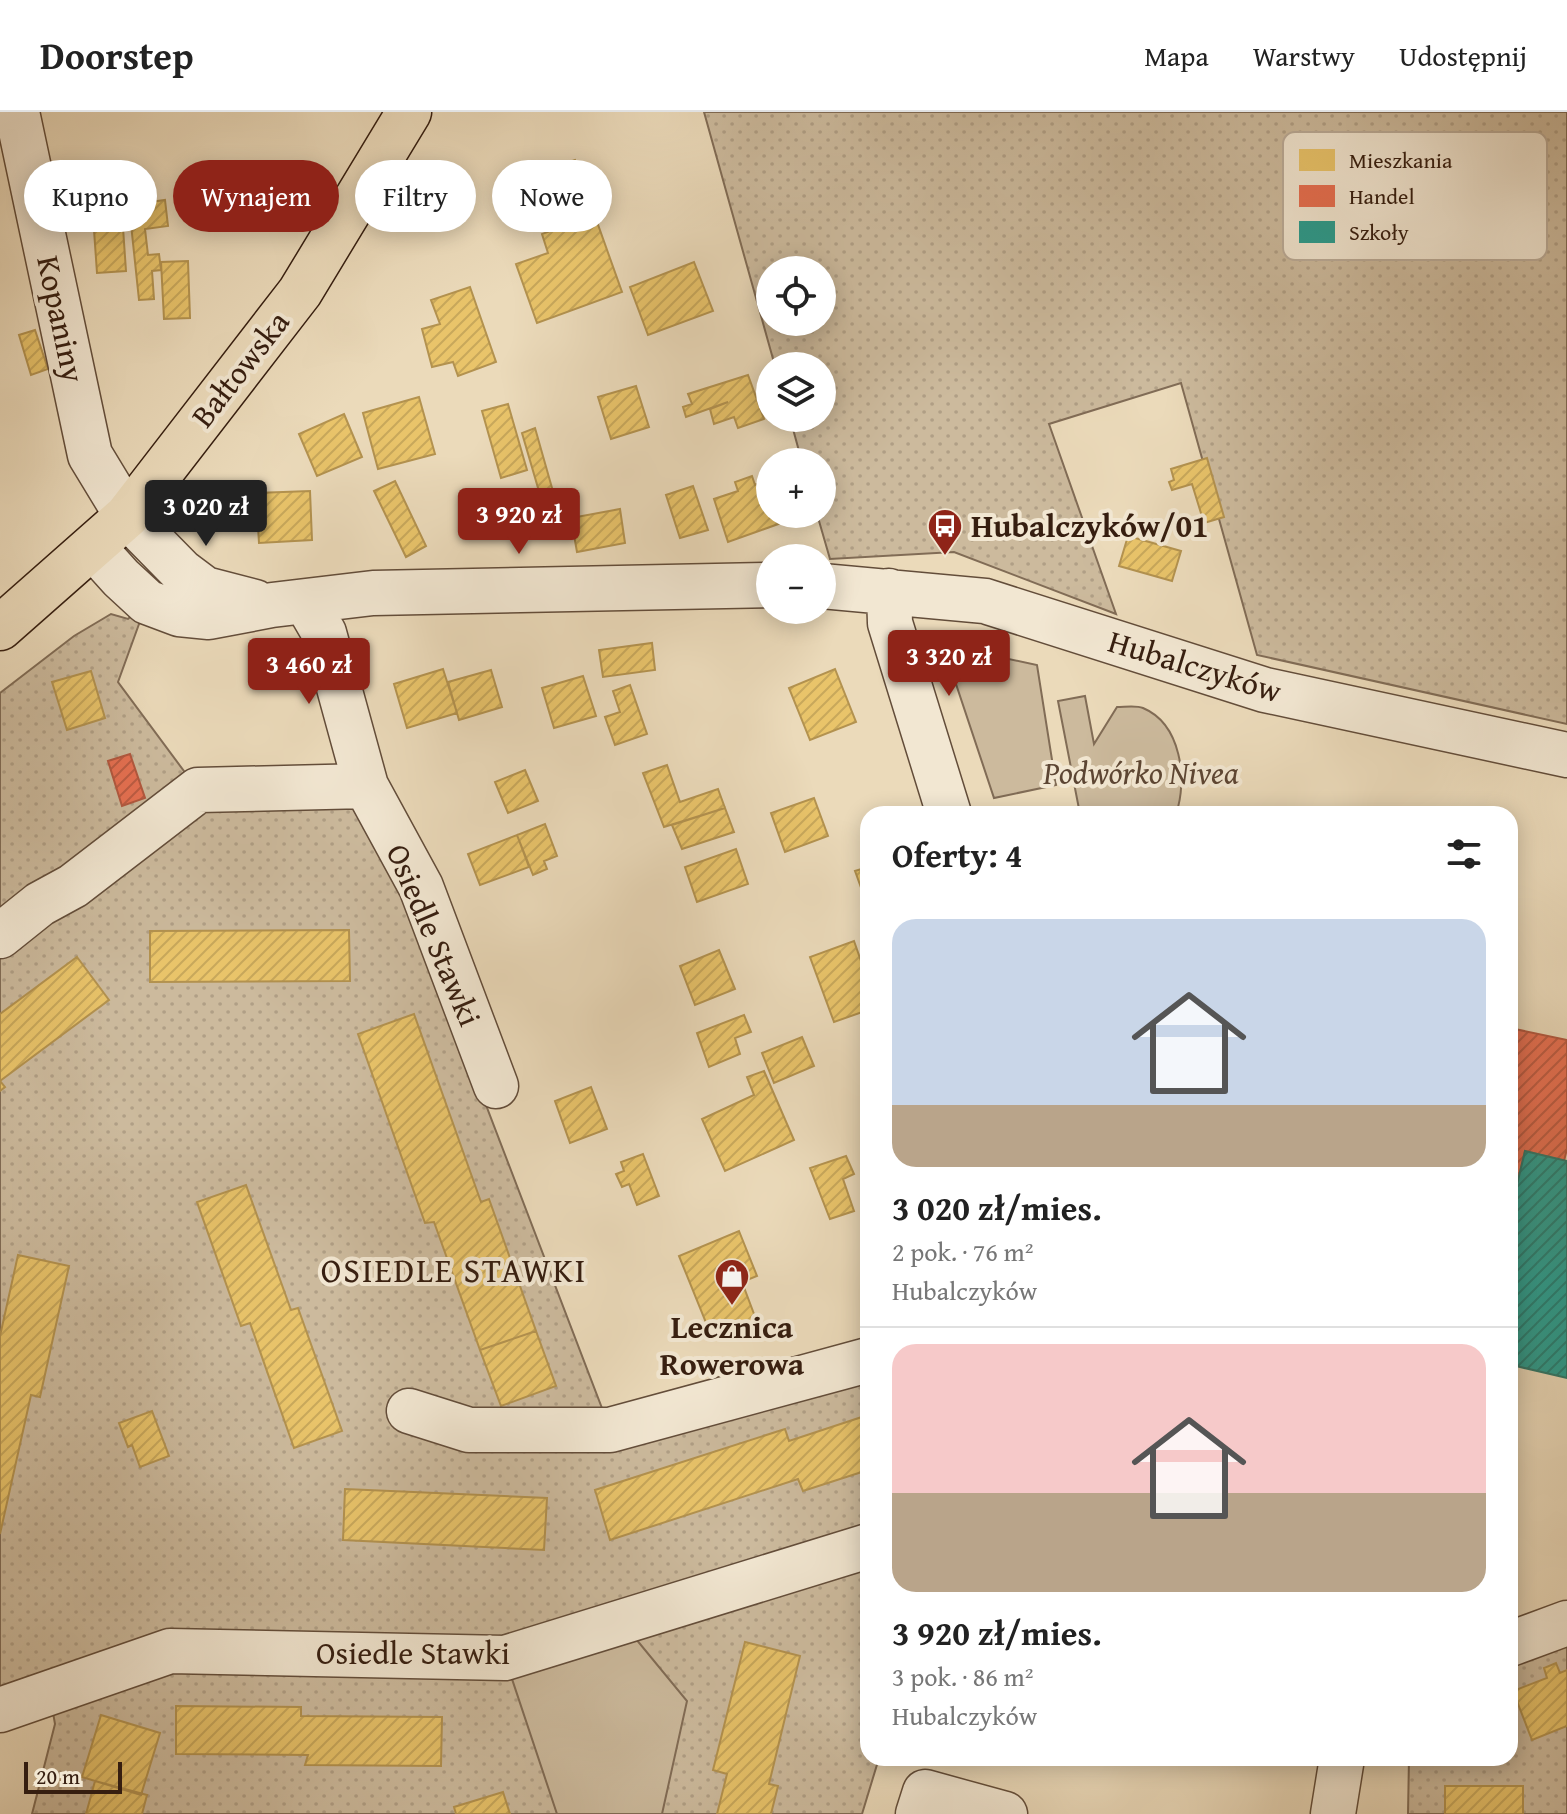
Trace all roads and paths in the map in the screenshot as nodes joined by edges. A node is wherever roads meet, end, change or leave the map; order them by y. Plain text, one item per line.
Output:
1 (17, 112) edge
2 (409, 112) edge
3 (127, 516) junction
4 (93, 547) junction
5 (756, 585) edge
6 (836, 587) edge
7 (889, 591) junction
8 (289, 603) junction
9 (0, 628) edge
10 (1567, 755) edge
11 (366, 786) junction
12 (947, 806) edge
13 (0, 936) edge
14 (496, 1086) dead end
15 (860, 1362) edge
16 (409, 1411) dead end
17 (860, 1548) edge
18 (1567, 1623) edge
19 (1518, 1641) edge
20 (0, 1710) edge
21 (1341, 1766) edge
22 (918, 1814) edge
23 (1005, 1814) edge
24 (1333, 1814) edge

1 - 3 street, Kopaniny
2 - 3 main road, Bałtowska
3 - 4 main road, Bałtowska
3 - 8 street
4 - 8 street
4 - 9 main road, Bałtowska
5 - 8 street
6 - 7 street, Hubalczyków
7 - 10 street, Hubalczyków
7 - 12 street
8 - 11 street, Osiedle Stawki
11 - 13 street
11 - 14 street, Osiedle Stawki
15 - 16 street
17 - 20 street, Osiedle Stawki
18 - 19 street
21 - 24 street
22 - 23 street

